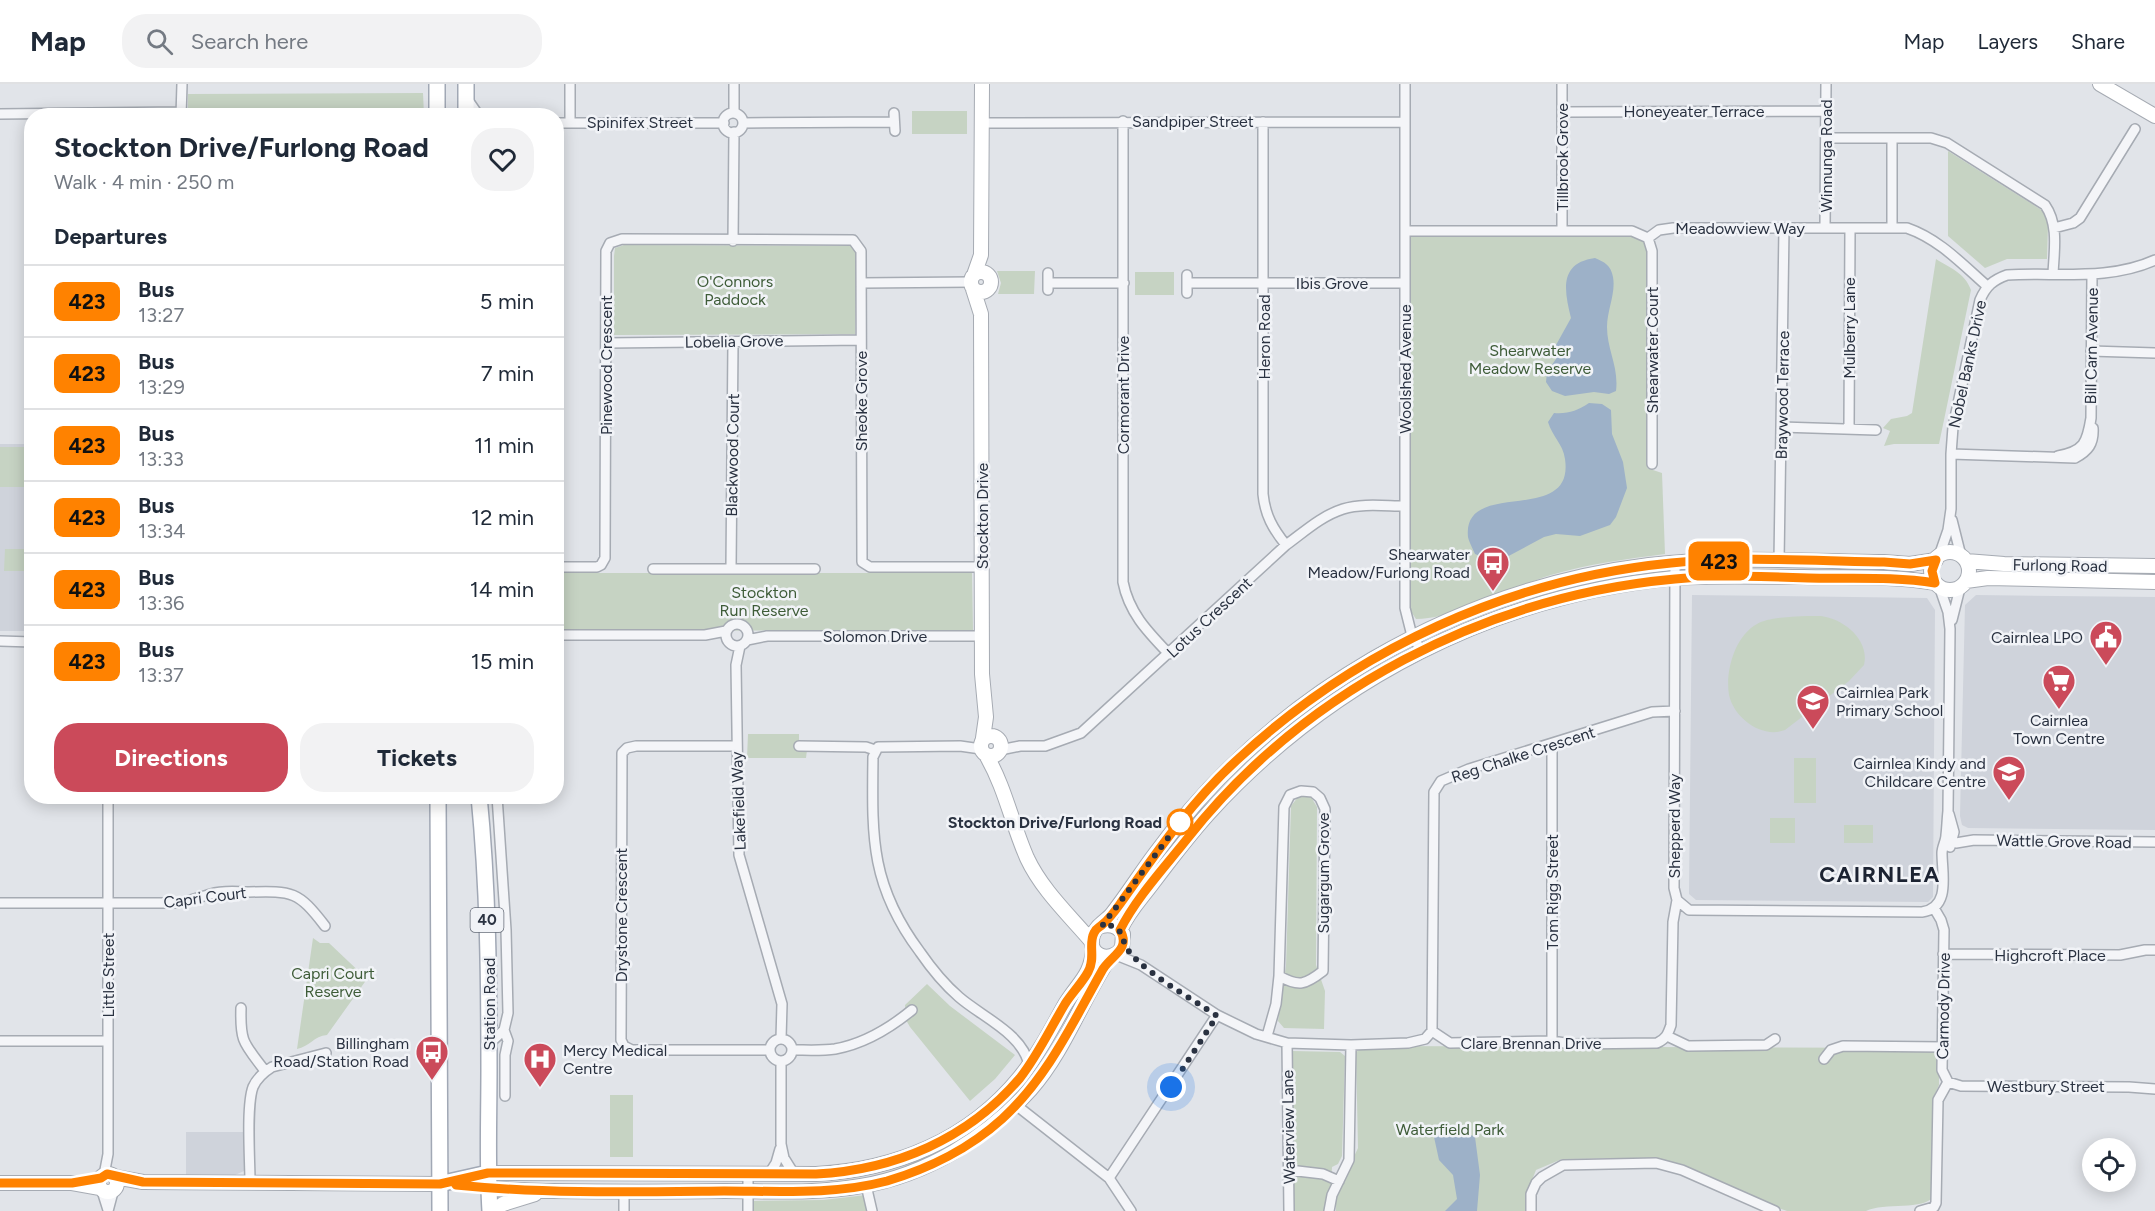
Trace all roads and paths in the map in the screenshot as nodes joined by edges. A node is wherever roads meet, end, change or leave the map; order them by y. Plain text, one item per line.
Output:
1 (182, 84) edge
2 (437, 84) edge
3 (570, 84) edge
4 (734, 84) edge
5 (982, 84) edge
6 (1405, 84) edge
7 (1562, 84) edge
8 (1826, 84) edge
9 (2100, 84) edge
10 (466, 91) edge
11 (181, 108) edge
12 (437, 108) edge
13 (466, 108) edge
14 (475, 108) edge
15 (1826, 111) junction
16 (1562, 112) junction
17 (734, 113) junction
18 (0, 114) edge
19 (24, 114) edge
20 (2155, 116) edge
21 (1123, 121) junction
22 (894, 122) dead end
23 (1263, 122) junction
24 (1405, 122) junction
25 (564, 123) edge
26 (570, 123) junction
27 (724, 123) junction
28 (743, 123) junction
29 (981, 123) junction
30 (2135, 129) dead end
31 (734, 132) junction
32 (1826, 138) junction
33 (1892, 138) junction
34 (1892, 227) junction
35 (1784, 228) junction
36 (1825, 228) junction
37 (1850, 228) junction
38 (2054, 228) junction
39 (1562, 230) junction
40 (1404, 231) junction
41 (1648, 238) junction
42 (734, 241) junction
43 (2155, 260) edge
44 (2054, 274) junction
45 (2092, 274) junction
46 (977, 280) junction
47 (1048, 282) dead end
48 (862, 283) junction
49 (1124, 283) junction
50 (1264, 283) junction
51 (1405, 283) junction
52 (1187, 284) dead end
53 (1987, 286) junction
54 (981, 314) junction
55 (861, 340) junction
56 (733, 342) junction
57 (606, 343) junction
58 (2091, 351) junction
59 (2155, 353) edge
60 (1782, 427) junction
61 (1849, 429) junction
62 (1876, 429) dead end
63 (1950, 454) junction
64 (1652, 464) dead end
65 (1405, 506) junction
66 (1951, 509) junction
67 (1286, 545) junction
68 (1937, 558) junction
69 (1964, 559) junction
70 (1779, 561) junction
71 (1675, 563) junction
72 (2062, 565) junction
73 (2155, 566) edge
74 (564, 567) edge
75 (982, 567) junction
76 (653, 569) dead end
77 (731, 569) junction
78 (815, 569) dead end
79 (1675, 579) junction
80 (2077, 581) junction
81 (2155, 582) edge
82 (1937, 584) junction
83 (1963, 584) junction
84 (1950, 629) junction
85 (564, 635) edge
86 (982, 636) junction
87 (1414, 636) junction
88 (737, 639) junction
89 (0, 641) edge
90 (24, 642) edge
91 (1421, 651) junction
92 (1169, 654) junction
93 (1675, 711) junction
94 (1552, 744) junction
95 (991, 745) junction
96 (736, 746) junction
97 (799, 746) dead end
98 (875, 750) junction
99 (108, 804) edge
100 (438, 804) edge
101 (480, 804) edge
102 (497, 804) edge
103 (1951, 839) junction
104 (2155, 842) edge
105 (1677, 900) junction
106 (0, 903) edge
107 (108, 903) junction
108 (1934, 908) junction
109 (1070, 916) junction
110 (326, 926) dead end
111 (1100, 927) junction
112 (1122, 937) junction
113 (1092, 945) junction
114 (2155, 950) edge
115 (1943, 954) junction
116 (1113, 956) junction
117 (1141, 965) junction
118 (1279, 976) junction
119 (241, 1008) dead end
120 (912, 1010) dead end
121 (1217, 1016) junction
122 (504, 1030) junction
123 (1432, 1031) junction
124 (1268, 1036) junction
125 (1667, 1036) junction
126 (781, 1039) junction
127 (1775, 1039) dead end
128 (1045, 1040) junction
129 (0, 1041) edge
130 (108, 1041) junction
131 (1552, 1041) junction
132 (1019, 1043) junction
133 (1287, 1043) junction
134 (489, 1044) junction
135 (1351, 1045) junction
136 (1943, 1047) junction
137 (770, 1050) junction
138 (792, 1050) junction
139 (326, 1053) dead end
140 (1824, 1059) dead end
141 (781, 1062) junction
142 (1029, 1065) junction
143 (265, 1071) junction
144 (1948, 1082) junction
145 (2155, 1087) edge
146 (1004, 1095) junction
147 (505, 1096) dead end
148 (1016, 1105) junction
149 (782, 1144) junction
150 (1289, 1170) junction
151 (488, 1173) junction
152 (748, 1174) junction
153 (769, 1174) junction
154 (794, 1174) junction
155 (1109, 1178) junction
156 (250, 1182) junction
157 (1339, 1182) junction
158 (0, 1183) edge
159 (108, 1183) junction
160 (440, 1184) junction
161 (866, 1185) junction
162 (488, 1188) junction
163 (549, 1191) junction
164 (748, 1191) junction
165 (624, 1192) junction
166 (1936, 1203) junction
167 (108, 1210) edge
168 (440, 1211) edge
169 (491, 1211) edge
170 (624, 1211) edge
171 (748, 1211) edge
172 (872, 1211) edge
173 (1131, 1211) edge
174 (1289, 1211) edge
175 (1329, 1211) edge
176 (1531, 1211) edge
177 (1775, 1211) edge
178 (1920, 1211) edge
179 (1943, 1211) edge

1 - 11 street
2 - 12 main road
3 - 26 street
4 - 17 street
5 - 29 main road
6 - 24 street, Woolshed Avenue
7 - 16 street, Tillbrook Grove
8 - 15 street, Winnunga Road
9 - 20 main road
10 - 13 main road
10 - 14 street
15 - 16 street, Honeyeater Terrace
15 - 32 street, Winnunga Road
16 - 39 street, Tillbrook Grove
17 - 27 street
17 - 28 street
18 - 19 street
21 - 23 street, Sandpiper Street
21 - 29 street, Sandpiper Street
21 - 49 street, Cormorant Drive
22 - 28 street
23 - 24 street, Sandpiper Street
23 - 50 street, Heron Road
24 - 40 street, Woolshed Avenue
25 - 26 street, Spinifex Street
26 - 27 street, Spinifex Street
27 - 31 street
28 - 31 street
29 - 46 main road
30 - 38 street
31 - 42 street
32 - 33 street
32 - 36 street, Winnunga Road
33 - 34 street
33 - 38 street
34 - 37 street, Meadowview Way
34 - 53 street, Meadowview Way
35 - 36 street, Meadowview Way
35 - 41 street, Meadowview Way
35 - 60 street, Braywood Terrace
36 - 37 street, Meadowview Way
37 - 61 street, Mulberry Lane
38 - 44 street
39 - 40 street
39 - 41 street
40 - 51 street, Woolshed Avenue
41 - 64 street, Shearwater Court
42 - 48 street, Sheoke Grove
42 - 57 street, Pinewood Crescent
43 - 45 street, Nobel Banks Drive
44 - 45 street, Nobel Banks Drive
44 - 53 street, Nobel Banks Drive
45 - 58 street, Bill Carn Avenue
46 - 48 street
46 - 54 main road, Stockton Drive
46 - 54 main road, Stockton Drive
47 - 49 street
48 - 55 street, Sheoke Grove
49 - 92 street, Cormorant Drive
50 - 51 street, Ibis Grove
50 - 52 street, Ibis Grove
50 - 67 street, Heron Road
51 - 65 street, Woolshed Avenue
53 - 63 street, Nobel Banks Drive
54 - 75 main road, Stockton Drive
55 - 56 street, Lobelia Grove
55 - 75 street, Sheoke Grove
56 - 57 street, Lobelia Grove
56 - 77 street, Blackwood Court
57 - 74 street, Pinewood Crescent
58 - 59 street
58 - 63 street, Bill Carn Avenue
60 - 61 street
60 - 70 street, Braywood Terrace
61 - 62 street
63 - 66 street, Nobel Banks Drive
65 - 67 street, Lotus Crescent
65 - 87 street, Woolshed Avenue
66 - 68 street, Nobel Banks Drive
66 - 69 street, Nobel Banks Drive
67 - 92 street, Lotus Crescent
68 - 69 main road
68 - 70 main road
68 - 82 main road
69 - 72 main road, Furlong Road
69 - 83 main road
70 - 71 main road
71 - 79 street, Shepperd Way
71 - 87 main road
72 - 73 main road, Furlong Road
72 - 80 main road
75 - 86 main road, Stockton Drive
76 - 77 street
77 - 78 street
79 - 82 main road
79 - 91 main road
79 - 93 street, Shepperd Way
80 - 81 main road, Furlong Road
80 - 83 main road, Furlong Road
82 - 83 main road
82 - 84 street
83 - 84 street
84 - 103 street
85 - 88 street, Solomon Drive
86 - 88 street, Solomon Drive
86 - 95 main road, Stockton Drive
87 - 91 street, Woolshed Avenue
87 - 111 main road
88 - 96 street, Lakefield Way
89 - 90 street
91 - 112 main road
92 - 95 street, Lotus Crescent
93 - 94 street, Reg Chalke Crescent
93 - 105 street, Shepperd Way
94 - 123 street, Reg Chalke Crescent
94 - 131 street, Tom Rigg Street
95 - 98 street
95 - 109 main road, Stockton Drive
96 - 126 street, Lakefield Way
96 - 137 street, Drystone Crescent
97 - 98 street
98 - 132 street
99 - 107 street, Little Street
100 - 160 main road
101 - 134 main road, Station Road / 40
102 - 122 street
103 - 104 street, Wattle Grove Road
103 - 108 street
105 - 108 street, Shepperd Way
105 - 125 street
106 - 107 street, Capri Court
107 - 110 street, Capri Court
107 - 130 street, Little Street
108 - 115 street, Carmody Drive
109 - 111 main road, Stockton Drive
109 - 113 main road, Stockton Drive
111 - 112 main road
111 - 113 main road
112 - 116 main road
112 - 117 street
113 - 116 main road
113 - 128 main road
114 - 115 street, Highcroft Place
115 - 136 street, Carmody Drive
116 - 117 street
116 - 148 main road
117 - 121 street
118 - 118 street, Sugargum Grove
118 - 124 street, Sugargum Grove
119 - 143 street
120 - 138 street
121 - 124 street
121 - 155 street
122 - 134 street
122 - 147 street
123 - 131 street, Clare Brennan Drive
123 - 135 street
124 - 133 street
125 - 127 street
125 - 131 street, Clare Brennan Drive
126 - 137 street
126 - 138 street
128 - 132 street
128 - 142 main road
129 - 130 street
130 - 159 street, Little Street
132 - 142 street
133 - 135 street
133 - 150 street, Waterview Lane
134 - 151 main road, Station Road / 40
135 - 157 street
136 - 140 street
136 - 144 street, Carmody Drive
137 - 141 street
138 - 141 street
139 - 143 street
141 - 149 street
142 - 146 main road
143 - 156 street
144 - 145 street, Westbury Street
144 - 166 street, Carmody Drive
146 - 148 main road
146 - 154 main road
148 - 155 street
148 - 161 main road
149 - 153 street
149 - 154 street
150 - 157 street
150 - 174 street, Waterview Lane
151 - 152 main road
151 - 160 main road
151 - 162 main road, Station Road / 40
152 - 153 main road
152 - 164 street
153 - 154 main road
155 - 173 street
156 - 159 main road
156 - 160 main road
157 - 175 street
158 - 159 main road
159 - 167 street, Little Street
160 - 162 main road
160 - 168 main road
161 - 164 main road
161 - 172 street
162 - 163 main road
162 - 169 main road, Station Road / 40
163 - 165 main road
163 - 169 main road
164 - 165 main road
164 - 171 street
165 - 170 street
166 - 178 street
166 - 179 street
176 - 177 street

